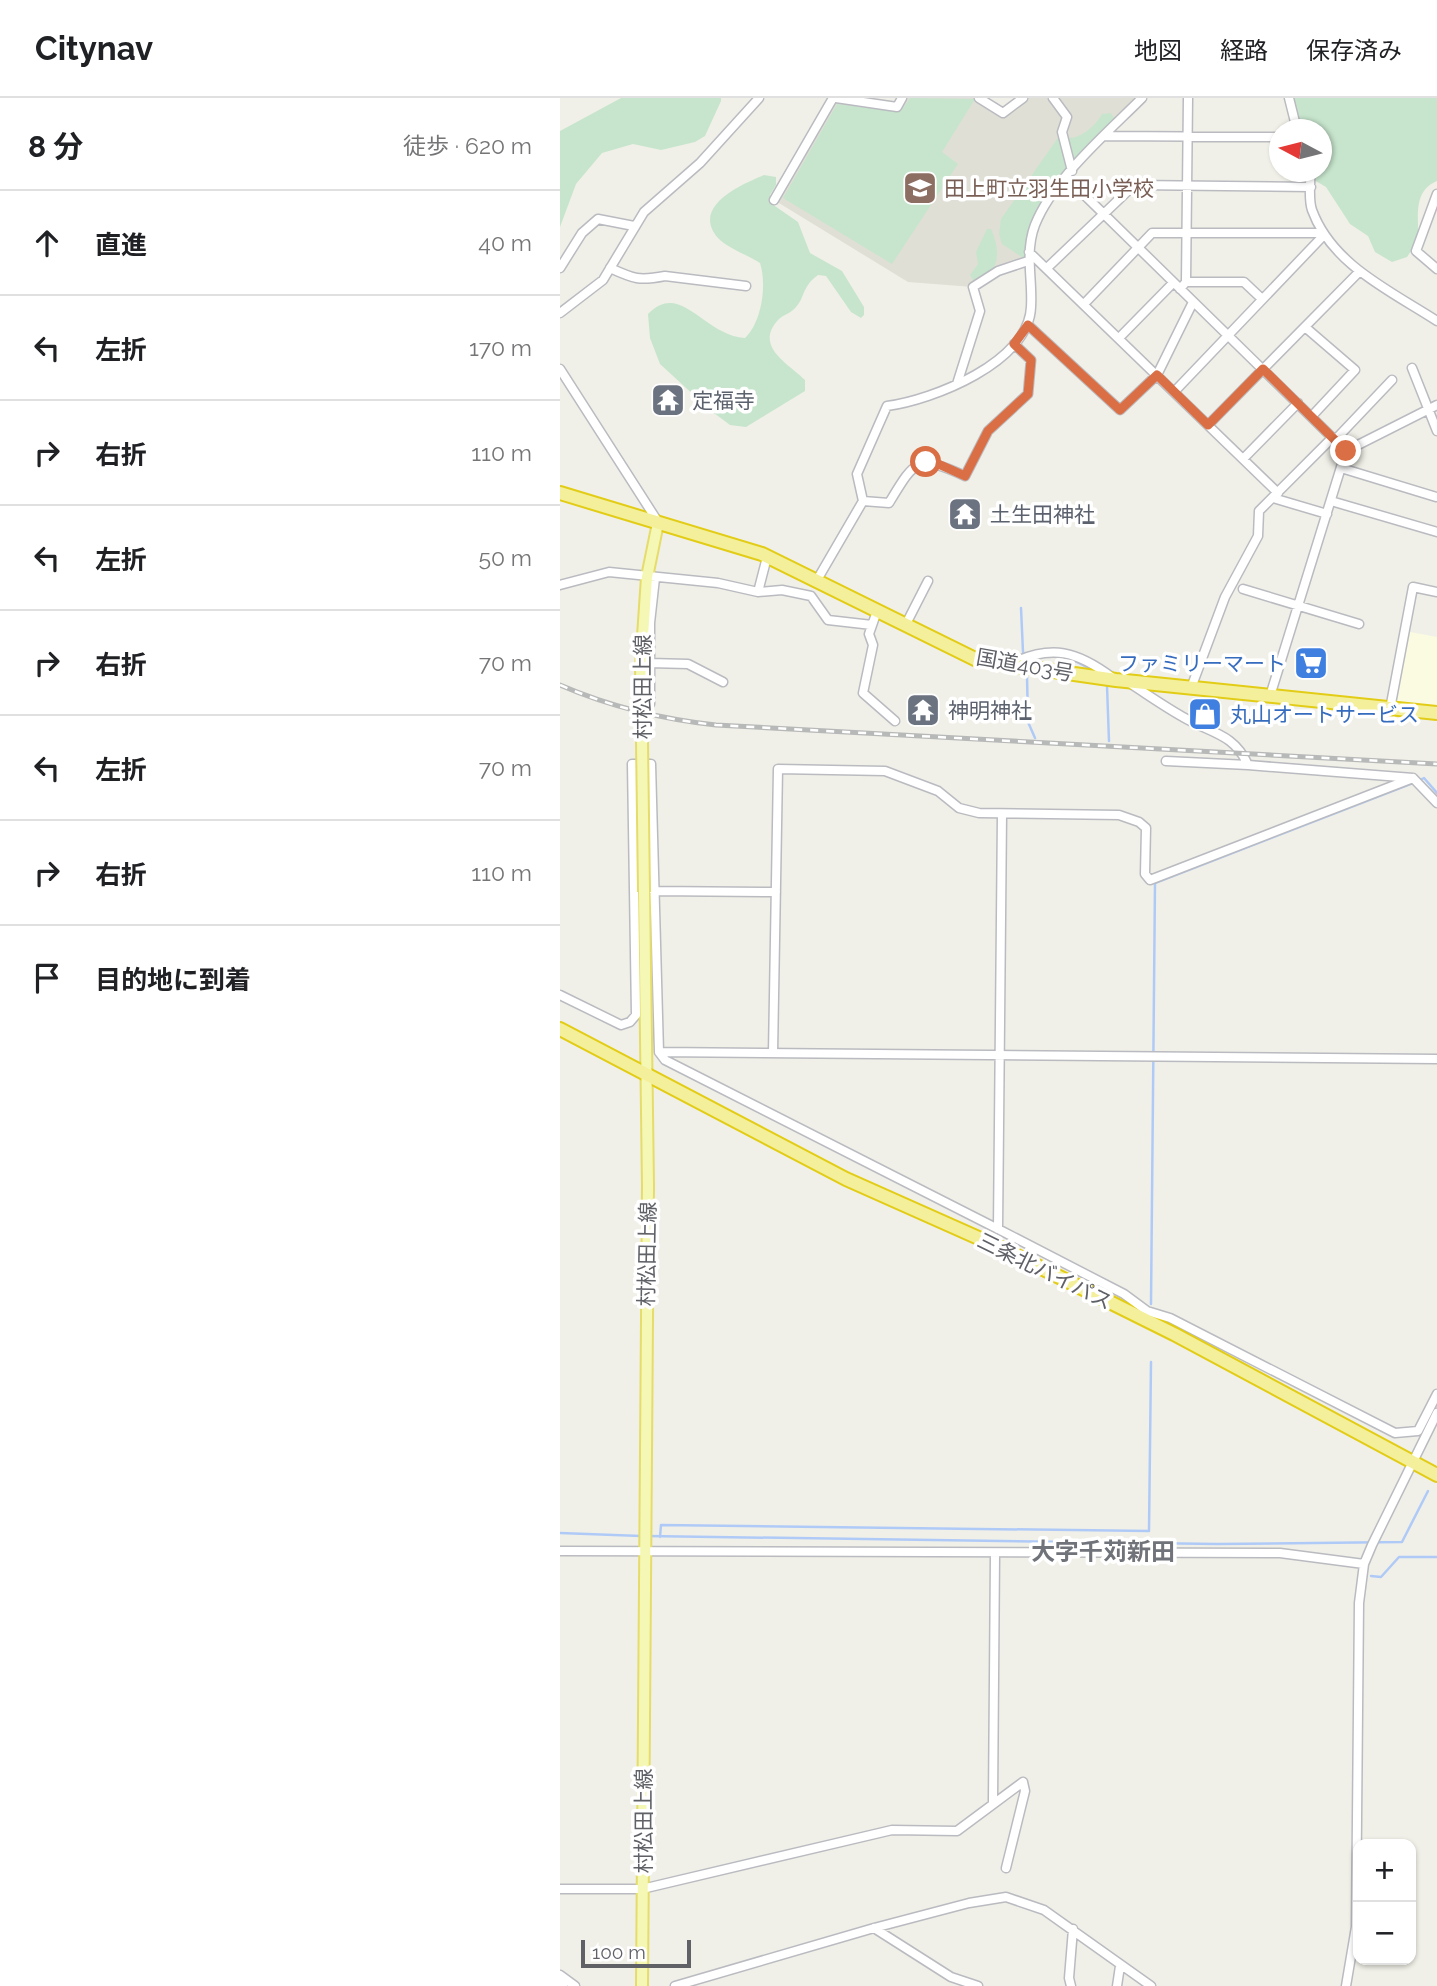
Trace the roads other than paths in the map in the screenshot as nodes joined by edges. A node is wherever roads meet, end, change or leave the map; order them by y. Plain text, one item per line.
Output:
1 (759, 98) edge
2 (835, 98) edge
3 (902, 98) edge
4 (979, 98) edge
5 (1023, 98) edge
6 (1053, 98) edge
7 (1142, 98) edge
8 (1188, 98) edge
9 (1289, 98) edge
10 (1294, 119) edge
11 (1104, 136) junction
12 (1188, 137) junction
13 (1269, 137) edge
14 (1069, 175) junction
15 (1311, 182) edge
16 (1187, 186) junction
17 (1311, 187) junction
18 (1437, 194) edge
19 (774, 200) dead end
20 (1103, 214) junction
21 (634, 226) junction
22 (1186, 233) junction
23 (1323, 234) junction
24 (1137, 248) junction
25 (1028, 256) junction
26 (560, 268) edge
27 (610, 268) junction
28 (1047, 268) junction
29 (1437, 268) edge
30 (1359, 272) junction
31 (1180, 284) junction
32 (746, 286) dead end
33 (1262, 299) junction
34 (1193, 302) junction
35 (1084, 304) junction
36 (560, 313) edge
37 (1437, 321) edge
38 (1028, 325) junction
39 (1305, 327) junction
40 (1228, 336) junction
41 (1119, 338) junction
42 (1014, 344) junction
43 (1412, 368) dead end
44 (1263, 369) junction
45 (561, 372) edge
46 (1157, 375) junction
47 (1392, 380) dead end
48 (957, 384) junction
49 (1174, 392) junction
50 (1298, 403) junction
51 (1433, 407) edge
52 (1312, 416) junction
53 (1208, 425) junction
54 (1437, 431) edge
55 (1334, 438) junction
56 (1346, 451) junction
57 (1243, 459) junction
58 (1341, 468) junction
59 (560, 493) edge
60 (1275, 495) junction
61 (1436, 496) edge
62 (1331, 501) junction
63 (863, 502) junction
64 (1327, 514) junction
65 (658, 523) junction
66 (1437, 532) edge
67 (767, 557) junction
68 (651, 578) junction
69 (817, 579) junction
70 (928, 581) dead end
71 (560, 585) edge
72 (1243, 589) dead end
73 (758, 592) junction
74 (1437, 592) edge
75 (1298, 606) junction
76 (877, 611) junction
77 (906, 624) junction
78 (1359, 624) dead end
79 (872, 625) junction
80 (645, 665) junction
81 (1007, 666) junction
82 (1121, 680) junction
83 (723, 682) dead end
84 (1191, 688) junction
85 (1270, 696) junction
86 (650, 704) dead end
87 (1390, 709) junction
88 (1437, 713) edge
89 (895, 721) dead end
90 (1166, 761) dead end
91 (1248, 765) junction
92 (1413, 778) junction
93 (1437, 803) edge
94 (1002, 814) junction
95 (649, 891) junction
96 (776, 892) junction
97 (560, 995) edge
98 (560, 1029) edge
99 (659, 1052) junction
100 (774, 1053) junction
101 (1002, 1055) junction
102 (1437, 1059) edge
103 (648, 1076) junction
104 (998, 1228) junction
105 (1437, 1394) edge
106 (1437, 1413) edge
107 (1412, 1462) junction
108 (1437, 1475) edge
109 (644, 1547) junction
110 (560, 1551) edge
111 (995, 1554) junction
112 (1364, 1564) junction
113 (993, 1802) junction
114 (1006, 1868) dead end
115 (560, 1889) edge
116 (642, 1889) junction
117 (874, 1928) junction
118 (1073, 1929) junction
119 (1120, 1966) junction
120 (560, 1975) edge
121 (575, 1986) edge
122 (642, 1986) edge
123 (675, 1986) edge
124 (978, 1986) edge
125 (1071, 1986) edge
126 (1117, 1986) edge
127 (1151, 1986) edge
128 (1346, 1986) edge

1 - 21 street
2 - 3 street
2 - 19 street
4 - 5 street
6 - 14 street
7 - 11 street
8 - 12 street
9 - 10 street
11 - 12 street
11 - 14 street
12 - 13 street
12 - 16 street
14 - 20 street
14 - 25 street
15 - 17 street
16 - 17 street
16 - 20 street
16 - 22 street
17 - 23 street
18 - 29 street
20 - 24 street
20 - 28 street
21 - 26 street
21 - 27 street
22 - 23 street
22 - 24 street
22 - 31 street
23 - 30 street
23 - 33 street
24 - 31 street
24 - 35 street
25 - 28 street
25 - 38 street
25 - 48 street
27 - 32 street
27 - 36 street
28 - 35 street
30 - 37 street
30 - 39 street
31 - 33 street
31 - 34 street
31 - 41 street
33 - 40 street
34 - 40 street
34 - 46 street
35 - 41 street
38 - 42 street
38 - 46 street
39 - 44 street
39 - 52 street
40 - 44 street
40 - 49 street
41 - 46 street
42 - 48 street
42 - 63 street
43 - 51 street
44 - 50 street
44 - 53 street
45 - 65 street
46 - 49 street
47 - 55 street
48 - 63 street
49 - 53 street
50 - 52 street
50 - 57 street
51 - 54 street
51 - 56 street
52 - 55 street
53 - 57 street
55 - 56 street
55 - 60 street
56 - 58 street
57 - 60 street
58 - 61 street
58 - 62 street
59 - 65 highway, 国道403号
60 - 64 street
60 - 84 street
62 - 64 street
62 - 66 street
63 - 69 street
64 - 75 street
65 - 67 highway, 国道403号
65 - 68 main road, 村松田上線
67 - 69 highway, 国道403号
67 - 73 street
68 - 71 street
68 - 73 street
68 - 80 main road, 村松田上線
69 - 76 highway, 国道403号
70 - 77 street
72 - 75 street
73 - 79 street
74 - 87 street
75 - 78 street
75 - 85 street
76 - 77 highway, 国道403号
76 - 79 street
77 - 81 highway, 国道403号
79 - 89 street
80 - 83 street
80 - 86 street
80 - 95 main road, 村松田上線, bridge
81 - 82 highway, 国道403号
81 - 82 street
82 - 84 highway, 国道403号
82 - 91 street
84 - 85 highway, 国道403号
85 - 87 highway, 国道403号
87 - 88 highway, 国道403号
90 - 91 street
91 - 92 street
92 - 93 street
92 - 94 street
94 - 96 street
94 - 101 street
95 - 96 street
95 - 97 street
95 - 99 street
95 - 103 main road, 村松田上線
96 - 100 street
98 - 103 highway, 三条北バイパス
99 - 100 street
99 - 104 street
100 - 101 street
101 - 102 street
101 - 104 street
103 - 107 highway, 三条北バイパス
103 - 109 main road, 村松田上線
104 - 105 street
106 - 107 street
107 - 108 highway, 三条北バイパス
107 - 112 street
109 - 110 street
109 - 111 street
109 - 116 main road, 村松田上線
111 - 112 street
111 - 113 street
112 - 128 street
113 - 114 street
113 - 116 street
115 - 116 street
116 - 122 main road, 村松田上線
117 - 118 street
117 - 123 street
117 - 124 street
118 - 119 street
118 - 125 street
119 - 126 street
119 - 127 street
120 - 121 street

